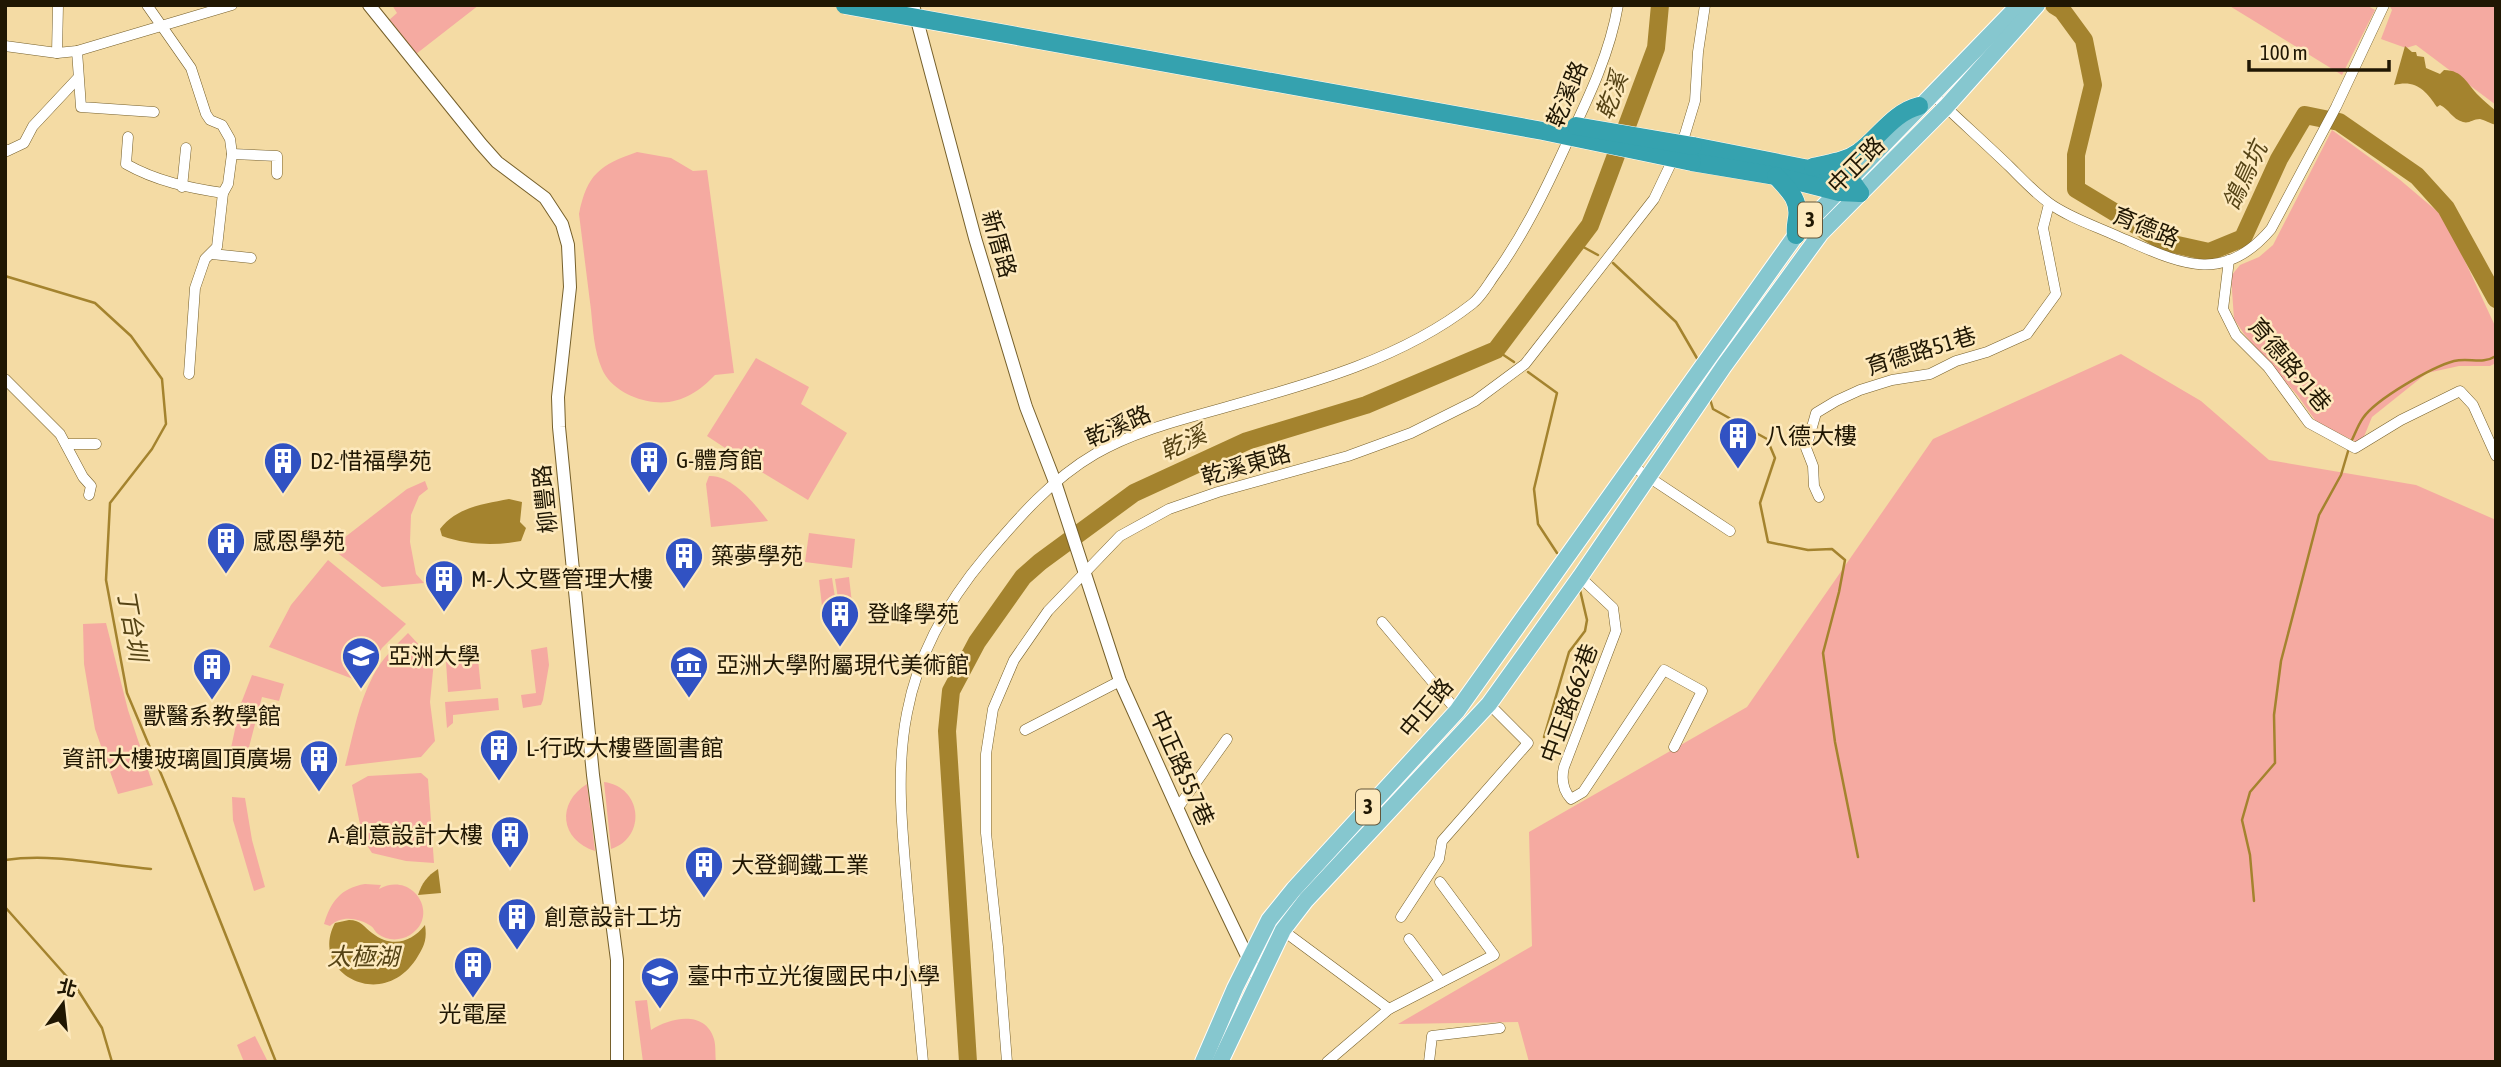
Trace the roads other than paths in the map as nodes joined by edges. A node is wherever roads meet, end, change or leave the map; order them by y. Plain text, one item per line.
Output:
1 (58, 5) edge
2 (147, 5) edge
3 (232, 5) edge
4 (369, 5) edge
5 (845, 5) edge
6 (892, 5) edge
7 (913, 5) edge
8 (1618, 5) edge
9 (1705, 5) edge
10 (2384, 5) edge
11 (2030, 6) edge
12 (164, 27) junction
13 (5, 46) edge
14 (77, 51) junction
15 (57, 53) junction
16 (77, 79) junction
17 (1925, 100) junction
18 (1946, 107) junction
19 (154, 112) dead end
20 (128, 137) dead end
21 (186, 148) dead end
22 (5, 149) edge
23 (232, 154) junction
24 (1693, 154) junction
25 (1804, 168) junction
26 (277, 174) dead end
27 (1776, 176) junction
28 (182, 187) junction
29 (1850, 188) junction
30 (223, 194) junction
31 (2049, 204) junction
32 (1796, 235) junction
33 (212, 254) junction
34 (251, 258) dead end
35 (2228, 260) junction
36 (188, 374) dead end
37 (5, 379) edge
38 (66, 444) junction
39 (96, 444) dead end
40 (2496, 456) edge
41 (1632, 466) junction
42 (1649, 477) junction
43 (1057, 486) junction
44 (89, 495) dead end
45 (1819, 497) dead end
46 (1730, 531) dead end
47 (1083, 569) junction
48 (1580, 577) junction
49 (1382, 622) dead end
50 (1488, 668) junction
51 (1506, 679) junction
52 (1120, 681) junction
53 (1489, 704) junction
54 (1457, 711) junction
55 (1026, 730) dead end
56 (1227, 738) dead end
57 (1674, 747) dead end
58 (1177, 808) junction
59 (1440, 882) dead end
60 (1401, 917) dead end
61 (1276, 925) junction
62 (1409, 939) dead end
63 (1248, 960) junction
64 (1259, 981) junction
65 (1441, 982) junction
66 (1389, 1009) junction
67 (1500, 1027) dead end
68 (1223, 1059) edge
69 (617, 1062) edge
70 (923, 1062) edge
71 (1007, 1062) edge
72 (1203, 1062) edge
73 (1327, 1062) edge
74 (1429, 1062) edge

1 - 15 street
2 - 12 street
3 - 12 street
4 - 69 street, 柳豐路
5 - 24 highway, bridge
6 - 24 highway, bridge
7 - 43 street, 新厝路
8 - 43 street, 乾溪路
9 - 47 street, 乾溪東路
10 - 35 street, 育德路
11 - 17 main road, 中正路 / 3
11 - 18 main road, 中正路 / 3
12 - 14 street
12 - 23 street
13 - 15 street
14 - 15 street
14 - 16 street
16 - 19 street
16 - 22 street
17 - 18 street, 育德路
17 - 25 highway
17 - 29 main road, 中正路 / 3
18 - 29 main road, 中正路 / 3
18 - 31 street, 育德路
20 - 28 street
21 - 28 street
23 - 26 street
23 - 30 street
24 - 25 highway
24 - 27 highway
25 - 29 highway
27 - 29 highway
27 - 32 highway
28 - 30 street
29 - 32 main road, 中正路 / 3
29 - 42 main road, 中正路 / 3
30 - 33 street
31 - 35 street, 育德路
31 - 45 street, 育德路51巷
32 - 41 main road, 中正路 / 3
33 - 34 street
33 - 36 street
35 - 40 street, 育德路91巷
37 - 38 street
38 - 39 street
38 - 44 street
41 - 42 street
41 - 50 main road, 中正路 / 3
42 - 46 street
42 - 48 main road, 中正路 / 3
43 - 47 street, 新厝路
43 - 70 street, 乾溪路
47 - 52 street, 中正路557巷
47 - 71 street, 乾溪東路
48 - 51 main road, 中正路 / 3
48 - 57 street, 中正路662巷
49 - 54 street
50 - 51 main road
50 - 54 main road, 中正路 / 3
51 - 53 main road, 中正路 / 3
52 - 55 street
52 - 58 street, 中正路557巷
53 - 60 street
53 - 61 main road, 中正路 / 3
54 - 61 main road, 中正路 / 3
56 - 58 street
58 - 63 street, 中正路557巷
59 - 65 street
61 - 63 main road, 中正路 / 3
61 - 64 main road, 中正路 / 3
61 - 66 street
62 - 65 street
63 - 64 street, 中正路557巷
63 - 72 main road, 中正路 / 3
64 - 68 main road, 中正路 / 3
65 - 66 street
66 - 73 street
67 - 74 street

